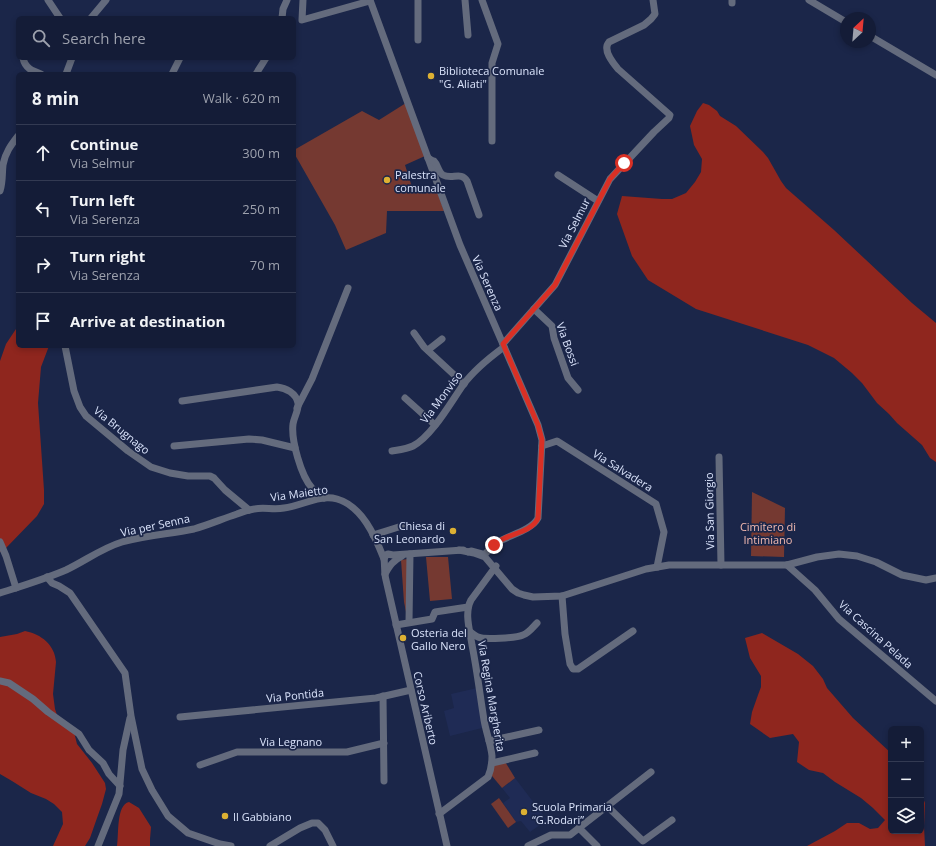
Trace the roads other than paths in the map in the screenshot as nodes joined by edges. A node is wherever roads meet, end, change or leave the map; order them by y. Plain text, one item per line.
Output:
1 (48, 0) edge
2 (106, 0) edge
3 (287, 0) edge
4 (303, 0) edge
5 (418, 0) edge
6 (465, 0) edge
7 (482, 0) edge
8 (653, 0) edge
9 (808, 0) edge
10 (370, 1) edge
11 (59, 16) edge
12 (92, 16) edge
13 (282, 16) edge
14 (840, 19) edge
15 (468, 35) dead end
16 (418, 40) dead end
17 (876, 40) edge
18 (23, 60) edge
19 (71, 60) edge
20 (179, 60) edge
21 (265, 60) edge
22 (36, 72) edge
23 (62, 72) edge
24 (67, 72) edge
25 (173, 72) edge
26 (257, 72) edge
27 (936, 75) edge
28 (16, 138) edge
29 (492, 141) dead end
30 (428, 158) junction
31 (558, 175) dead end
32 (0, 191) edge
33 (598, 202) junction
34 (479, 215) dead end
35 (348, 288) dead end
36 (534, 309) junction
37 (414, 333) dead end
38 (442, 339) dead end
39 (503, 346) junction
40 (65, 348) edge
41 (428, 350) junction
42 (464, 384) junction
43 (578, 390) dead end
44 (405, 398) dead end
45 (182, 401) dead end
46 (297, 408) junction
47 (435, 425) junction
48 (174, 446) dead end
49 (542, 446) junction
50 (295, 448) junction
51 (392, 451) dead end
52 (719, 457) dead end
53 (324, 498) junction
54 (249, 510) junction
55 (405, 524) dead end
56 (373, 535) junction
57 (0, 542) edge
58 (459, 550) junction
59 (468, 552) junction
60 (487, 552) junction
61 (407, 555) junction
62 (389, 559) junction
63 (721, 565) junction
64 (787, 565) junction
65 (657, 567) junction
66 (495, 568) junction
67 (47, 577) junction
68 (936, 578) edge
69 (16, 588) junction
70 (0, 593) edge
71 (562, 596) junction
72 (468, 607) junction
73 (409, 622) junction
74 (537, 623) dead end
75 (396, 625) junction
76 (633, 631) dead end
77 (470, 632) junction
78 (0, 681) edge
79 (410, 690) junction
80 (383, 696) junction
81 (936, 701) edge
82 (131, 716) junction
83 (180, 717) dead end
84 (539, 730) dead end
85 (489, 741) junction
86 (384, 743) junction
87 (535, 753) dead end
88 (492, 763) junction
89 (200, 765) dead end
90 (651, 772) dead end
91 (384, 781) dead end
92 (120, 786) junction
93 (607, 806) junction
94 (439, 814) junction
95 (672, 820) dead end
96 (578, 828) junction
97 (98, 846) edge
98 (231, 846) edge
99 (270, 846) edge
100 (333, 846) edge
101 (446, 846) edge
102 (528, 846) edge
103 (597, 846) edge

1 - 11 street
2 - 12 street
3 - 13 street
4 - 10 street
5 - 16 street
6 - 15 street
7 - 29 street
8 - 33 street, Via Selmur
9 - 14 street
10 - 30 street, Via Serenza
17 - 27 street
18 - 22 street
19 - 23 street
19 - 24 street
20 - 25 street
21 - 26 street
28 - 32 street
30 - 34 street
30 - 39 street, Via Serenza
31 - 33 street
33 - 36 street, Via Selmur
35 - 46 street
36 - 39 street, Via Selmur
36 - 43 street, Via Bossi
37 - 41 street
38 - 41 street
39 - 42 street, Via Monviso
39 - 49 street, Via Serenza
40 - 54 street, Via Brugnago
41 - 42 street
42 - 47 street, Via Monviso
44 - 47 street
45 - 46 street
46 - 50 street
47 - 51 street, Via Monviso
48 - 50 street
49 - 60 street, Via Serenza
49 - 65 street, Via Salvadera
50 - 53 street
52 - 63 street, Via San Giorgio
53 - 54 street, Via Maietto
53 - 56 street, Via Maietto
54 - 67 street, Via per Senna
55 - 56 street
56 - 62 street, Via Maietto
57 - 69 street
58 - 59 street
58 - 60 street
58 - 61 street
59 - 60 street
59 - 66 street
60 - 66 street
61 - 62 street
61 - 73 street
62 - 75 street, Corso Ariberto
63 - 64 street
63 - 65 street
64 - 68 street
64 - 81 street, Via Cascina Pelada
65 - 71 street
66 - 71 street
66 - 72 street
67 - 69 street, Via per Senna
67 - 82 street
69 - 70 street, Via per Senna
71 - 76 street
72 - 73 street
72 - 77 street, Via Regina Margherita
73 - 75 street
74 - 77 street
75 - 79 street, Corso Ariberto
77 - 85 street, Via Regina Margherita
78 - 92 street
79 - 80 street, Via Pontida
79 - 94 street, Corso Ariberto
80 - 83 street, Via Pontida
80 - 86 street
82 - 92 street
82 - 98 street
84 - 85 street
85 - 88 street, Via Regina Margherita
86 - 89 street, Via Legnano
86 - 91 street
87 - 88 street
88 - 94 street, Via Regina Margherita
90 - 93 street
92 - 97 street
93 - 95 street
93 - 96 street
94 - 101 street, Corso Ariberto
96 - 102 street
96 - 103 street
99 - 100 street

